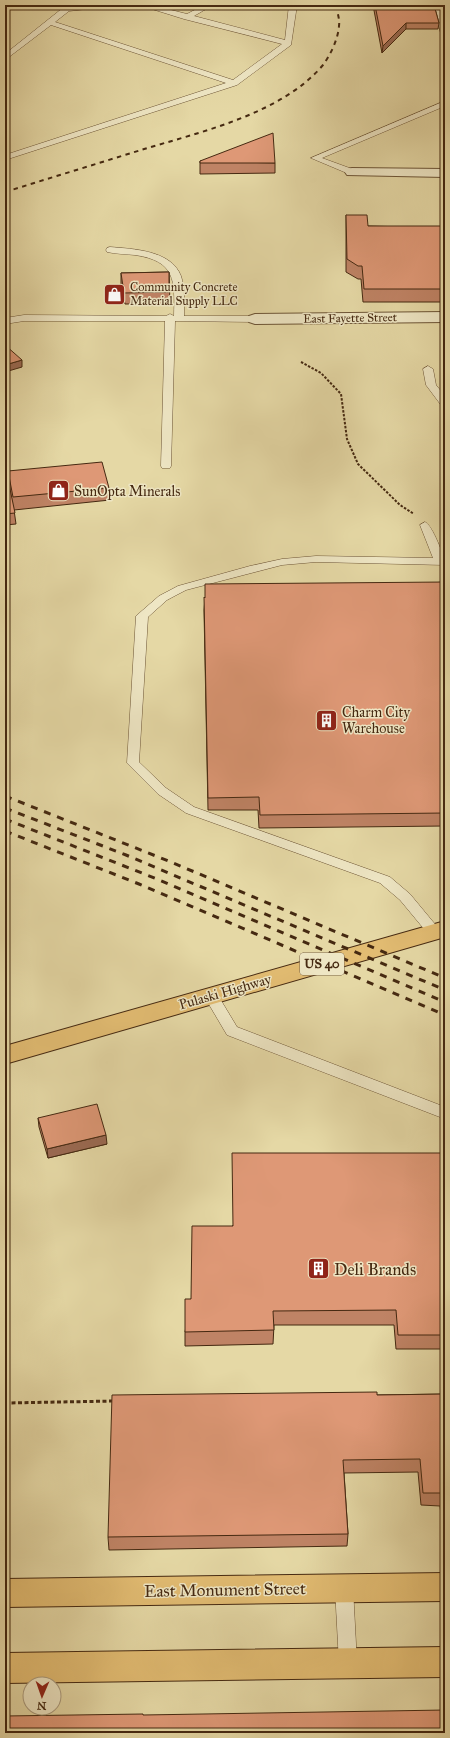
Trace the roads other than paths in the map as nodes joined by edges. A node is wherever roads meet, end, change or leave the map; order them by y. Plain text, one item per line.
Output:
1 (104, 5) edge
2 (144, 5) edge
3 (209, 5) edge
4 (293, 5) edge
5 (437, 5) edge
6 (187, 17) junction
7 (49, 22) junction
8 (445, 33) edge
9 (288, 43) junction
10 (5, 58) edge
11 (234, 84) junction
12 (445, 103) edge
13 (5, 158) edge
14 (352, 172) joint
15 (445, 173) edge
16 (110, 250) dead end
17 (445, 316) edge
18 (174, 318) junction
19 (255, 319) joint
20 (5, 321) edge
21 (428, 369) dead end
22 (445, 403) edge
23 (166, 466) dead end
24 (425, 525) road end
25 (443, 562) edge
26 (440, 931) edge
27 (211, 996) junction
28 (5, 1055) edge
29 (445, 1113) edge
30 (445, 1587) edge
31 (344, 1588) junction
32 (5, 1593) edge
33 (445, 1662) edge
34 (348, 1663) junction
35 (5, 1668) edge

1 - 7 lane
2 - 6 lane
3 - 6 lane
4 - 9 lane
5 - 8 lane
6 - 9 lane
7 - 10 lane
7 - 11 lane
9 - 11 lane
11 - 13 lane
12 - 14 lane
14 - 15 street
16 - 18 lane
17 - 19 street, East Fayette Street
18 - 19 lane
18 - 20 lane
18 - 23 lane
21 - 22 lane
24 - 25 lane
25 - 26 lane
26 - 27 main road, Pulaski Highway / US 40
27 - 28 main road, Pulaski Highway / US 40
27 - 29 lane
30 - 31 main road, East Monument Street
31 - 32 main road, East Monument Street
31 - 34 lane
33 - 34 main road
34 - 35 main road

